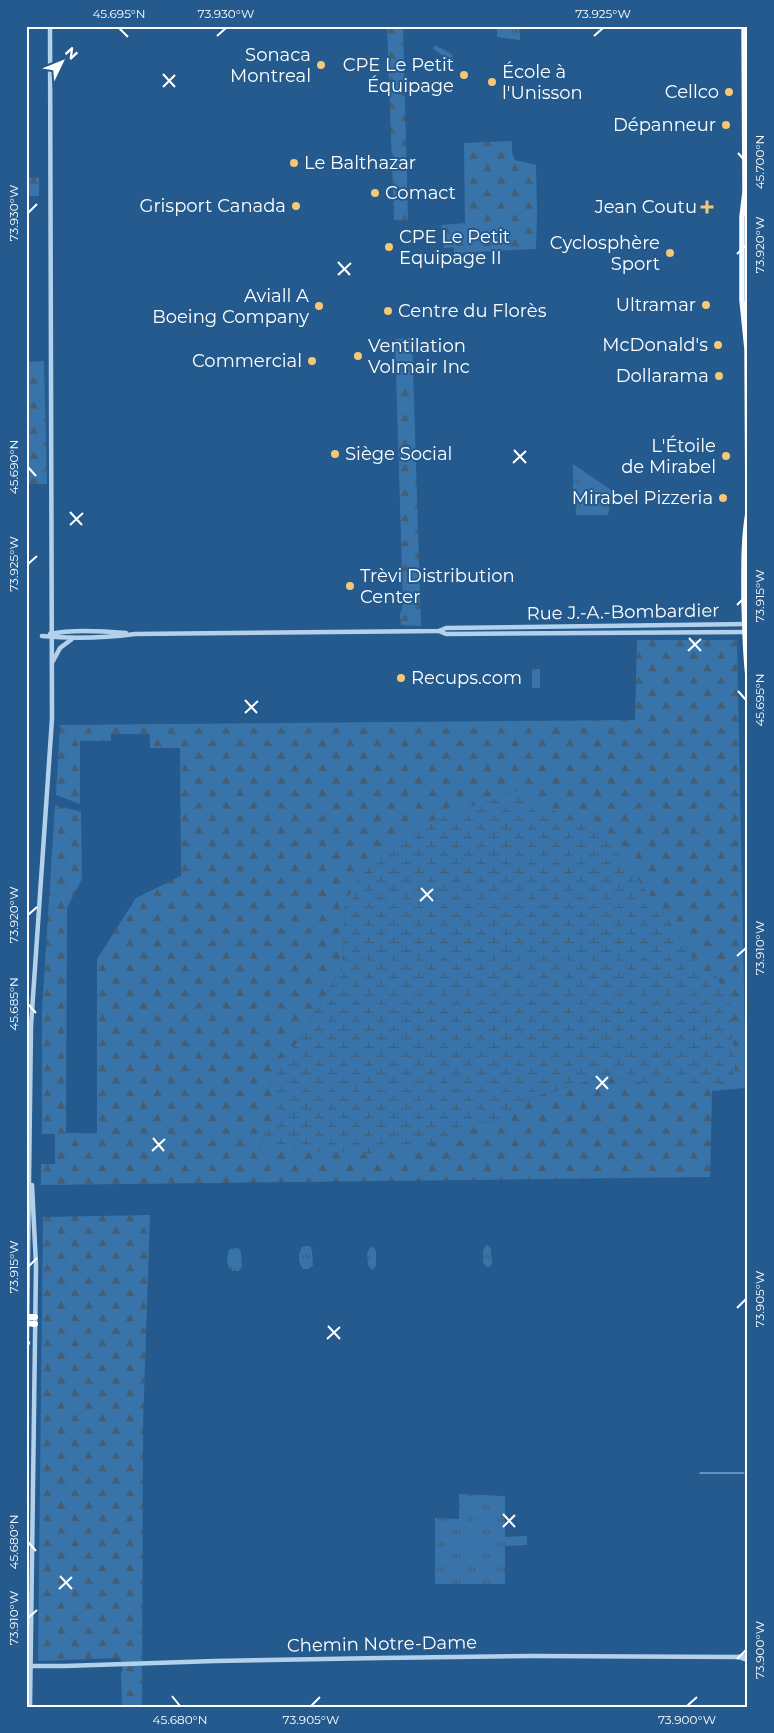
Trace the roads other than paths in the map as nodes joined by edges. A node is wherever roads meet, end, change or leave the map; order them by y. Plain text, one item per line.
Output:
1 (50, 26) edge
2 (744, 26) edge
3 (745, 198) junction
4 (748, 210) edge
5 (748, 327) edge
6 (746, 336) junction
7 (748, 512) edge
8 (746, 624) edge
9 (439, 631) junction
10 (746, 632) edge
11 (135, 634) junction
12 (51, 636) junction
13 (75, 638) junction
14 (52, 664) junction
15 (748, 676) edge
16 (30, 1146) junction
17 (27, 1320) edge
18 (35, 1321) junction
19 (27, 1342) edge
20 (26, 1414) edge
21 (748, 1655) edge
22 (738, 1656) junction
23 (748, 1660) edge
24 (29, 1666) edge
25 (30, 1707) edge

1 - 12 street
2 - 3 main road
3 - 4 main road
3 - 6 main road
5 - 6 main road
6 - 7 main road
7 - 8 main road
8 - 9 street, Rue J.-A.-Bombardier
8 - 10 main road
9 - 10 street, Rue J.-A.-Bombardier
9 - 11 street, Rue J.-A.-Bombardier
10 - 15 main road
11 - 12 street, Rue J.-A.-Bombardier
11 - 13 street, Rue J.-A.-Bombardier
12 - 13 street, Rue J.-A.-Bombardier
12 - 14 street
13 - 14 street
14 - 16 street
16 - 17 street
16 - 18 street
17 - 18 highway
17 - 19 street
18 - 24 street
19 - 20 street
21 - 22 street, Chemin Notre-Dame
22 - 23 street, Chemin Notre-Dame
22 - 24 street, Chemin Notre-Dame
24 - 25 street

